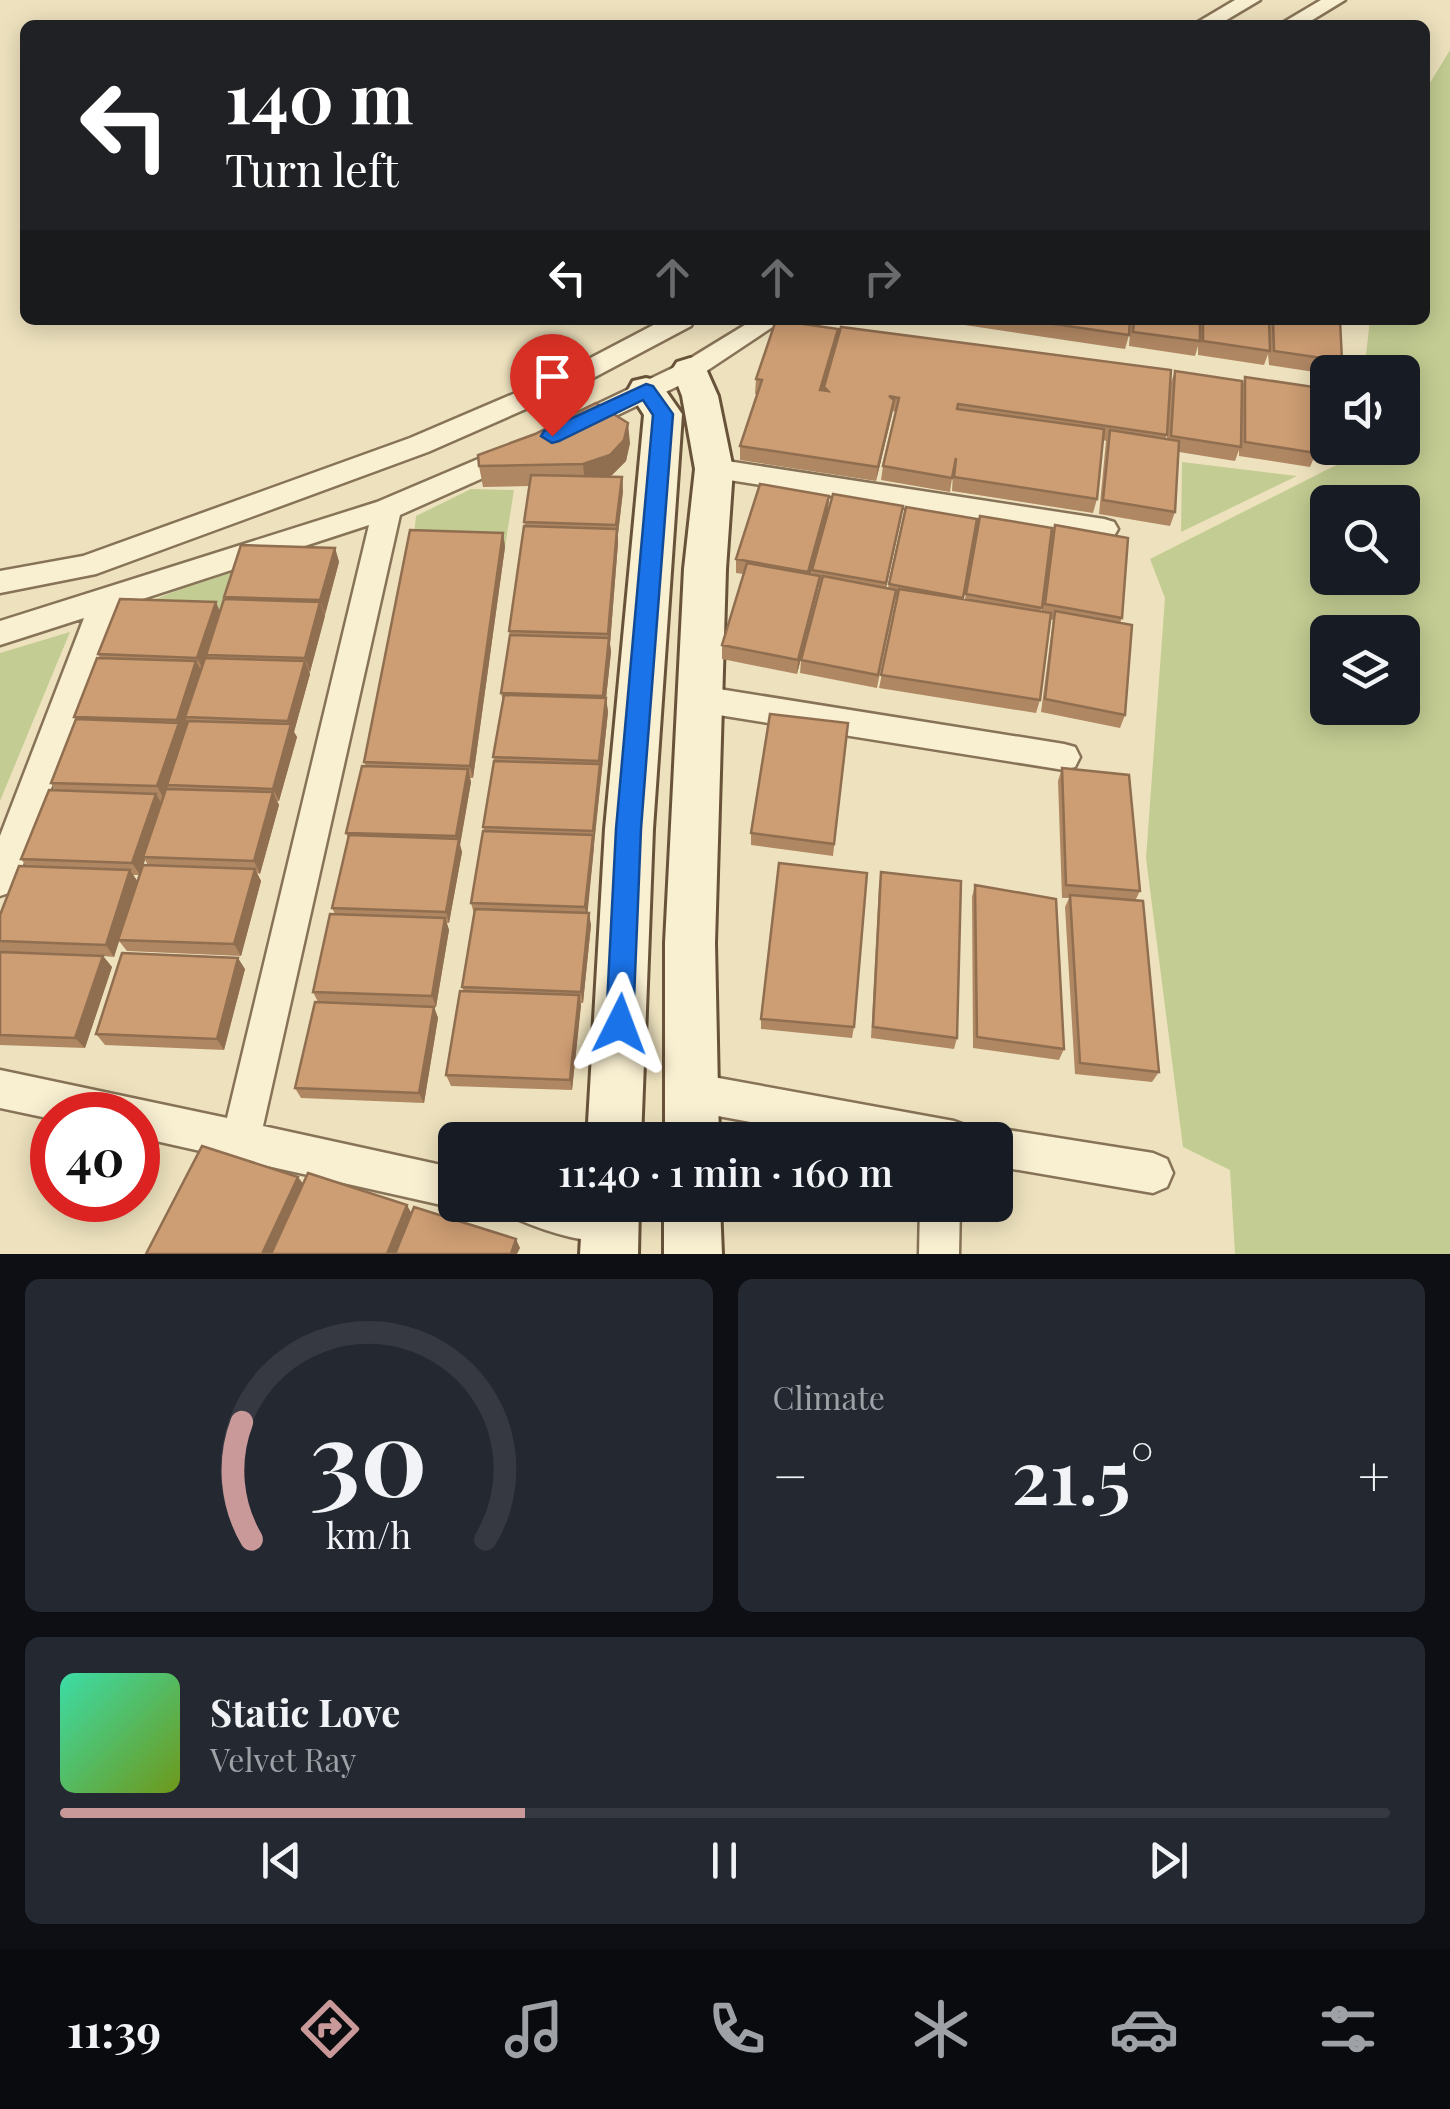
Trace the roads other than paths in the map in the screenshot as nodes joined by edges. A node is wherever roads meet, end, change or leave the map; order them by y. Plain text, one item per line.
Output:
1 (1250, 0) edge
2 (1334, 0) edge
3 (1212, 20) edge
4 (1298, 20) edge
5 (673, 325) edge
6 (764, 325) edge
7 (785, 325) edge
8 (803, 332) edge
9 (690, 370) junction
10 (646, 390) junction
11 (714, 469) junction
12 (387, 509) junction
13 (1104, 529) edge
14 (0, 582) edge
15 (106, 598) junction
16 (0, 633) edge
17 (700, 699) junction
18 (1064, 757) dead end
19 (0, 881) edge
20 (0, 1089) edge
21 (691, 1092) junction
22 (30, 1095) edge
23 (615, 1122) edge
24 (692, 1122) edge
25 (854, 1122) edge
26 (160, 1123) edge
27 (241, 1140) junction
28 (1013, 1150) edge
29 (1153, 1173) dead end
30 (438, 1184) edge
31 (692, 1222) edge
32 (940, 1222) edge
33 (693, 1254) edge
34 (939, 1254) edge

1 - 3 street
2 - 4 street
5 - 14 street
6 - 9 street
7 - 8 street
9 - 10 street
9 - 11 street
10 - 12 street
10 - 23 street
11 - 13 street
11 - 17 street
12 - 15 street
12 - 27 street
15 - 16 street
15 - 19 street
17 - 18 street
17 - 21 street
20 - 22 street
21 - 24 street
21 - 25 street
26 - 27 street
27 - 30 street
28 - 29 street
31 - 33 street
32 - 34 street

